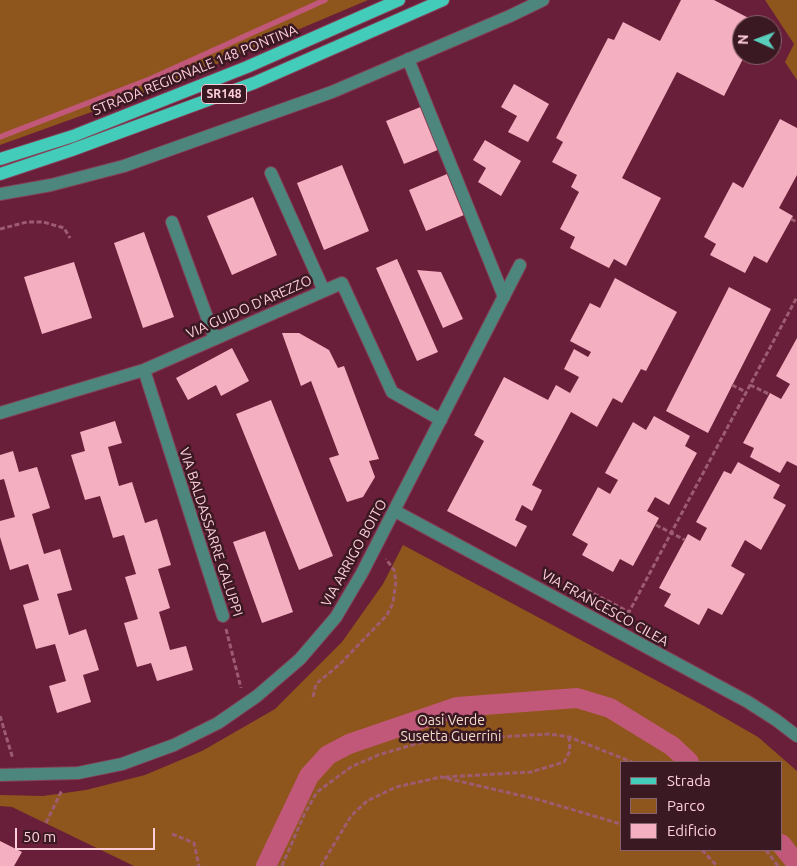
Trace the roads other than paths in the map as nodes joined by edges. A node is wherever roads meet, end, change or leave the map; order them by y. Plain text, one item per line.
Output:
1 (399, 0) edge
2 (443, 0) edge
3 (543, 0) edge
4 (408, 59) junction
5 (0, 160) edge
6 (272, 173) dead end
7 (0, 174) edge
8 (0, 194) edge
9 (172, 222) dead end
10 (520, 265) dead end
11 (324, 291) junction
12 (504, 297) junction
13 (215, 339) junction
14 (144, 370) junction
15 (0, 413) edge
16 (441, 420) junction
17 (394, 511) junction
18 (223, 616) road end
19 (797, 736) edge
20 (0, 775) edge

1 - 5 main road, STRADA REGIONALE 148 PONTINA / SR148
2 - 7 main road, SR148
3 - 4 street
4 - 8 street
4 - 12 street
6 - 11 street
9 - 13 street
10 - 12 street, VIA ARRIGO BOITO
11 - 13 street, VIA GUIDO D'AREZZO
11 - 16 street, VIA GUIDO D'AREZZO
12 - 16 street, VIA ARRIGO BOITO
13 - 14 street, VIA GUIDO D'AREZZO
14 - 15 street, VIA GUIDO D'AREZZO
14 - 18 street, VIA BALDASSARRE GALUPPI
16 - 17 street, VIA ARRIGO BOITO
17 - 19 street, VIA FRANCESCO CILEA
17 - 20 street, VIA ARRIGO BOITO

